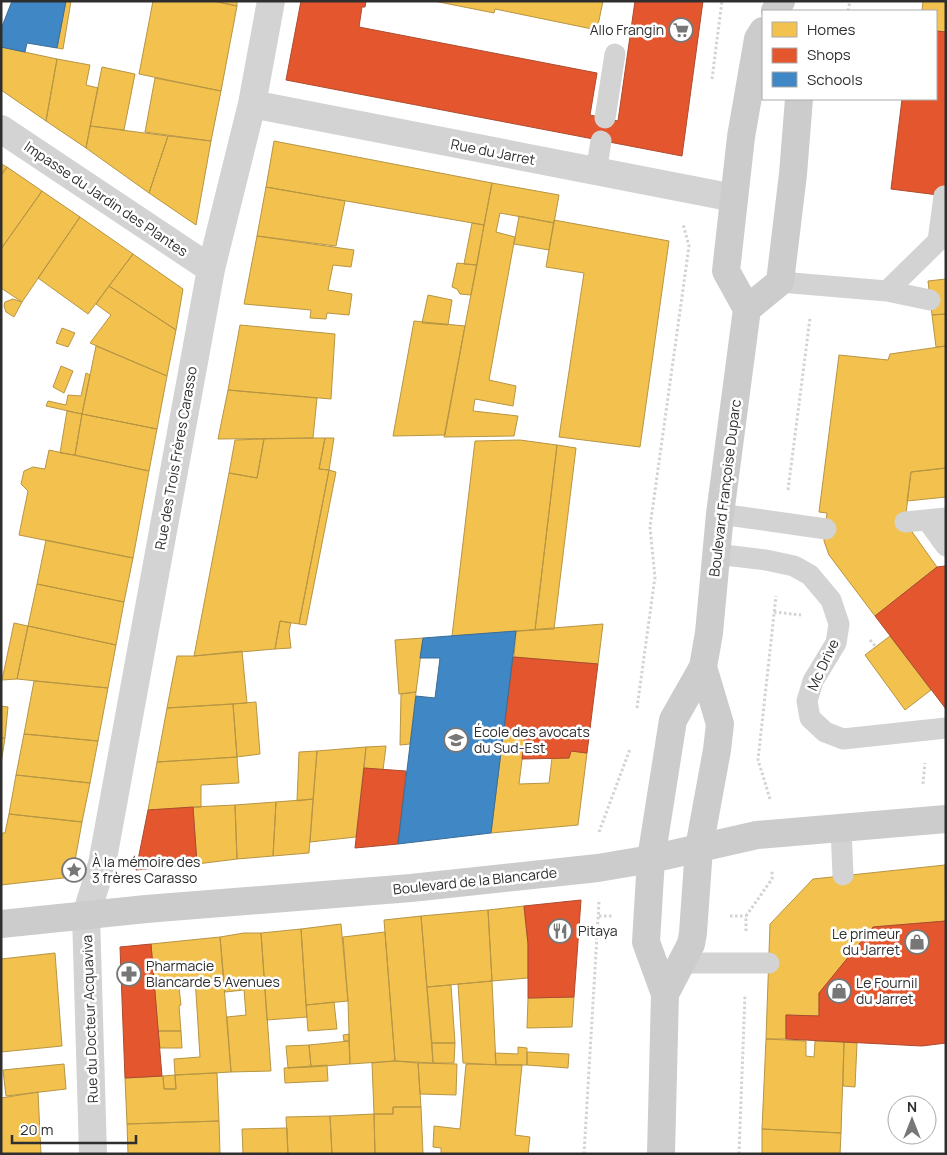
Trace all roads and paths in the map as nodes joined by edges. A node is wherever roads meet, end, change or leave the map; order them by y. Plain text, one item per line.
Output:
1 (271, 1) edge
2 (722, 1) edge
3 (762, 33) edge
4 (616, 54) dead end
5 (711, 88) dead end
6 (799, 100) edge
7 (252, 104) junction
8 (605, 118) dead end
9 (1, 129) edge
10 (601, 141) dead end
11 (596, 172) junction
12 (944, 196) dead end
13 (734, 198) junction
14 (681, 217) dead end
15 (210, 269) junction
16 (780, 282) junction
17 (814, 284) junction
18 (887, 291) junction
19 (930, 300) dead end
20 (748, 309) junction
21 (720, 514) junction
22 (936, 519) edge
23 (905, 522) dead end
24 (783, 523) junction
25 (826, 529) dead end
26 (946, 546) edge
27 (716, 554) junction
28 (779, 563) junction
29 (703, 667) junction
30 (636, 714) dead end
31 (937, 729) edge
32 (632, 743) dead end
33 (922, 788) dead end
34 (771, 805) dead end
35 (946, 819) edge
36 (841, 828) junction
37 (597, 838) dead end
38 (700, 848) junction
39 (652, 859) junction
40 (772, 862) dead end
41 (843, 875) dead end
42 (599, 900) dead end
43 (86, 915) junction
44 (1, 924) edge
45 (681, 964) junction
46 (746, 964) junction
47 (769, 964) dead end
48 (666, 994) junction
49 (93, 1154) edge
50 (584, 1154) edge
51 (661, 1154) edge
52 (739, 1154) edge

1 - 7 street, Rue des Trois Frères Carasso
2 - 5 path
3 - 13 main road
4 - 8 lane
6 - 16 main road
7 - 11 street, Rue du Jarret
7 - 15 street, Rue des Trois Frères Carasso
9 - 15 street, Impasse du Jardin des Plantes
10 - 11 lane
11 - 13 street, Rue du Jarret
12 - 18 lane
13 - 20 main road
14 - 30 path
15 - 43 street, Rue des Trois Frères Carasso
16 - 17 lane
16 - 20 main road
17 - 18 lane
17 - 24 path
18 - 19 lane
20 - 21 main road, Boulevard Françoise Duparc
21 - 24 lane
21 - 27 main road, Boulevard Françoise Duparc
22 - 23 lane
22 - 26 lane
24 - 25 lane
27 - 28 lane, Mc Drive
27 - 29 main road, Boulevard Françoise Duparc
28 - 31 lane, Mc Drive
28 - 34 path
29 - 38 main road, Boulevard Françoise Duparc
29 - 39 main road, Boulevard Françoise Duparc
31 - 33 path
32 - 37 path
35 - 36 main road, Boulevard de la Blancarde
36 - 38 main road, Boulevard de la Blancarde
36 - 41 lane
38 - 39 main road, Boulevard de la Blancarde
38 - 45 main road, Boulevard Françoise Duparc
39 - 43 main road, Boulevard de la Blancarde
39 - 48 main road, Boulevard Françoise Duparc
40 - 46 path
42 - 50 path
43 - 44 main road, Boulevard de la Blancarde
43 - 49 street, Rue du Docteur Acquaviva
45 - 46 lane
45 - 48 main road, Boulevard Françoise Duparc
46 - 47 lane
46 - 52 path
48 - 51 main road, Boulevard Françoise Duparc

